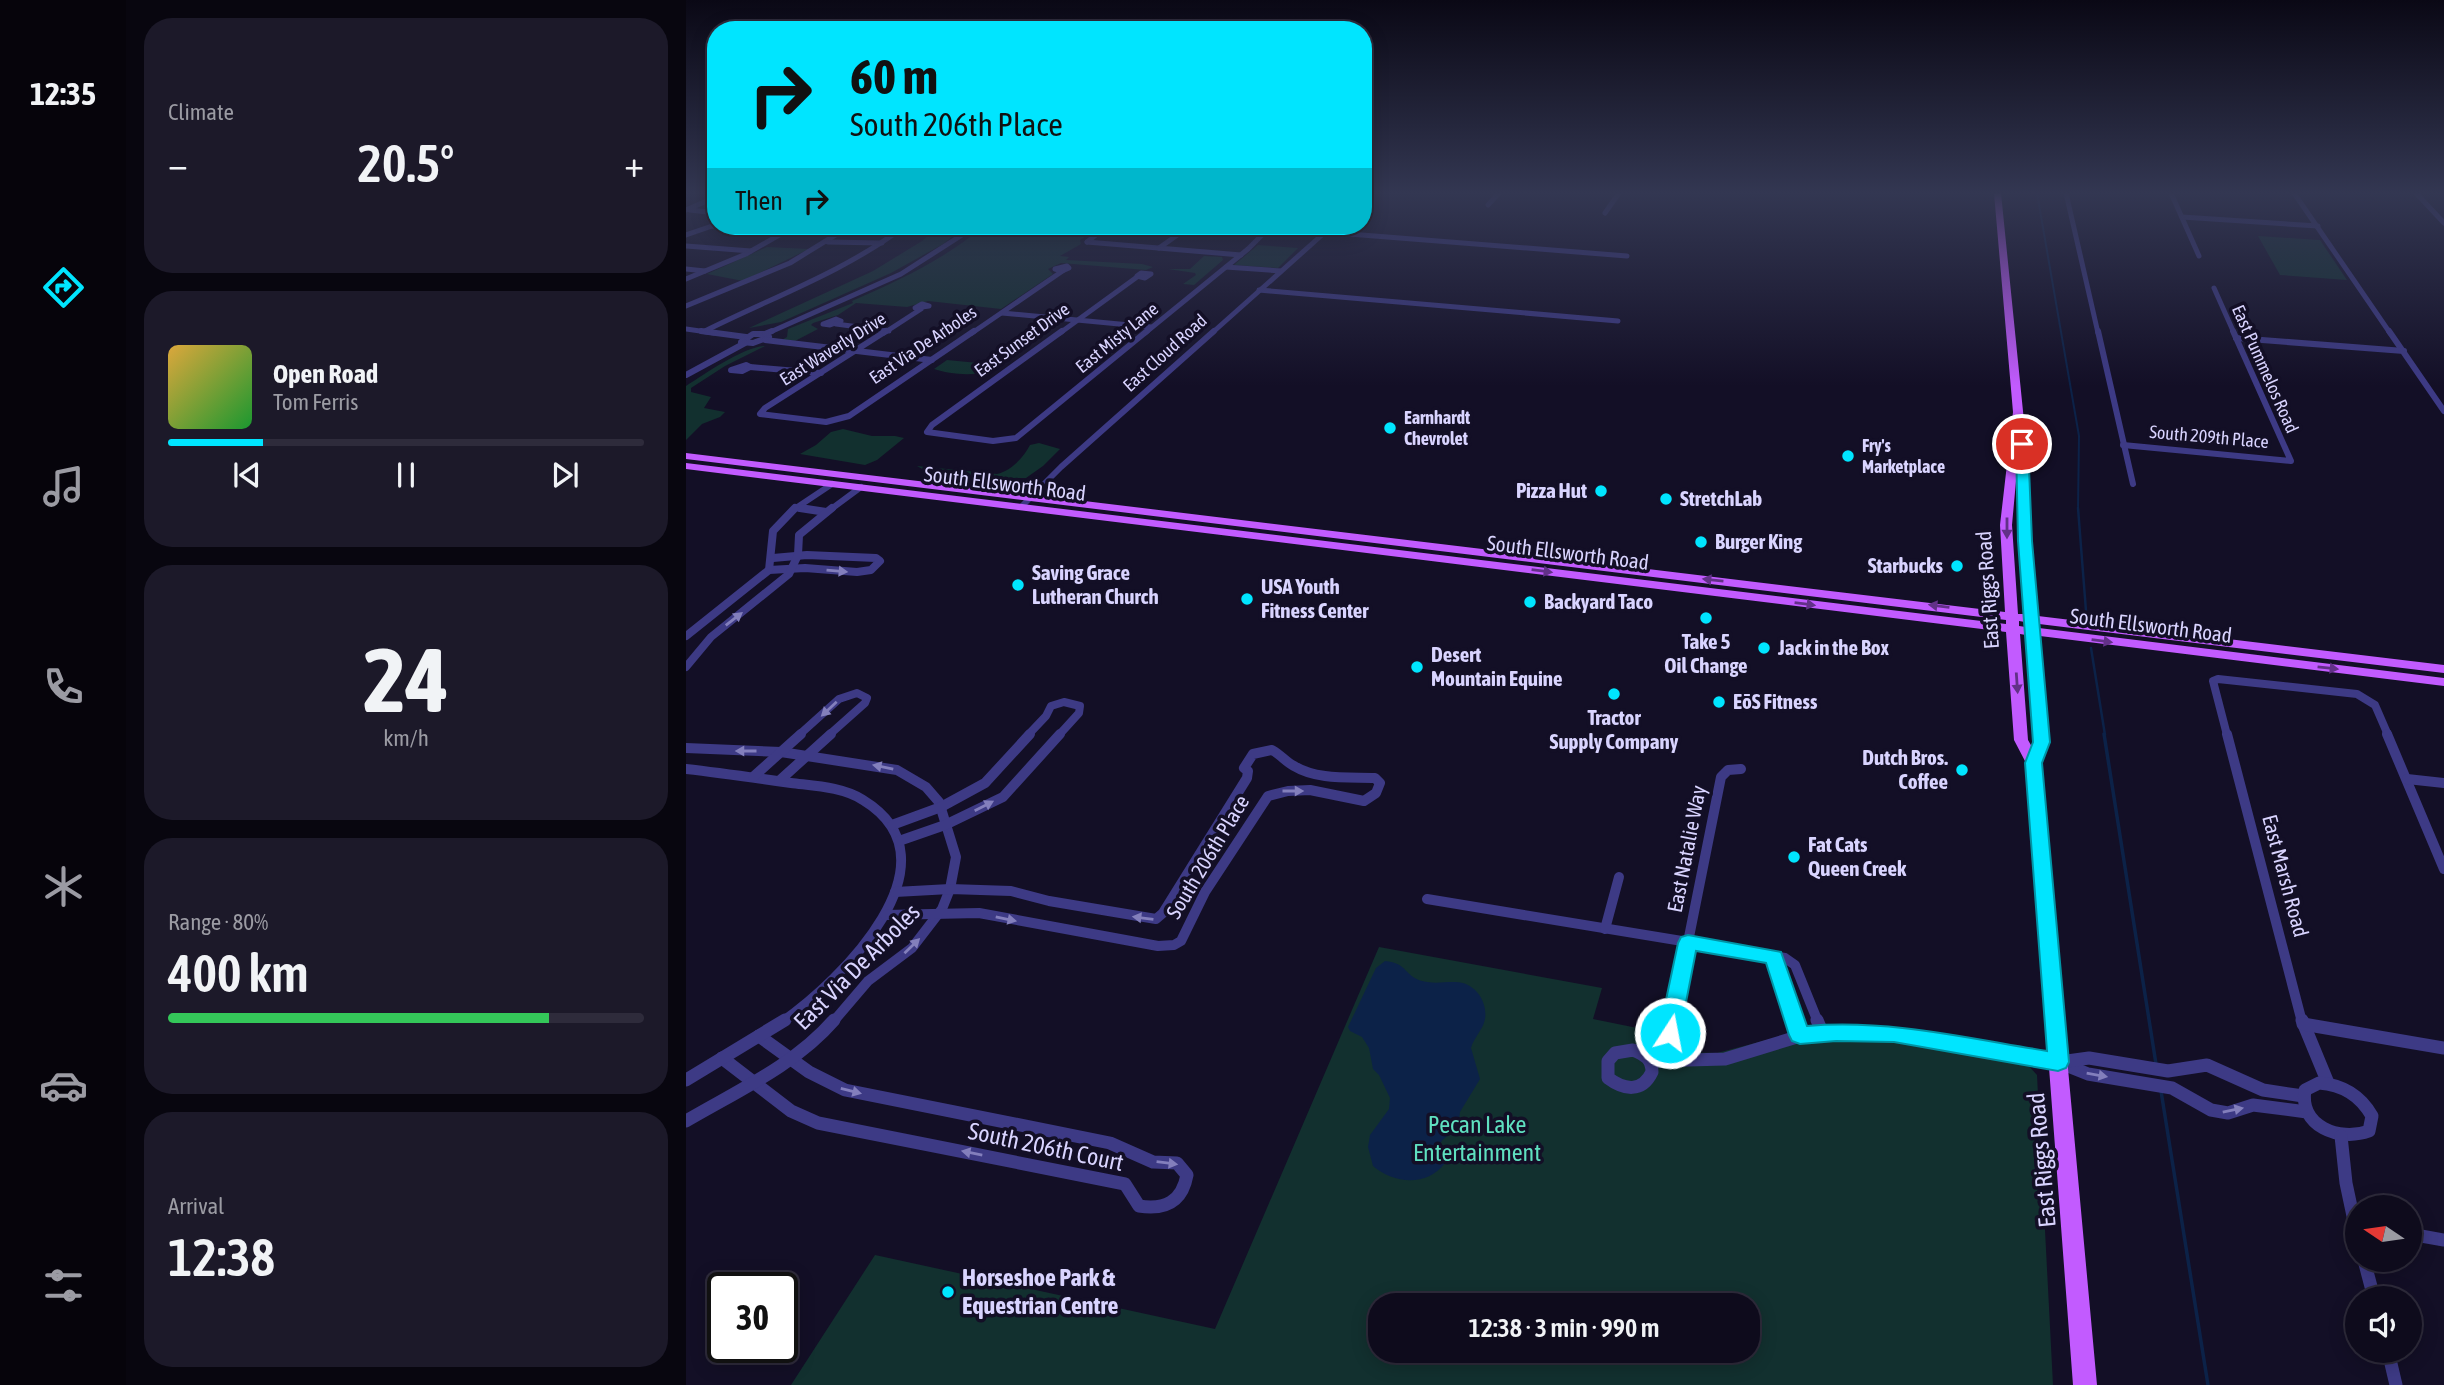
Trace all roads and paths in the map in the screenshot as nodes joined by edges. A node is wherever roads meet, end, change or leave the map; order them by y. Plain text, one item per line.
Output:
1 (737, 258) edge
2 (798, 258) edge
3 (858, 258) edge
4 (930, 258) edge
5 (1238, 258) edge
6 (1296, 258) edge
7 (2003, 258) edge
8 (2081, 258) edge
9 (2340, 258) edge
10 (1226, 267) junction
11 (686, 269) edge
12 (1064, 270) dead end
13 (707, 271) junction
14 (1281, 271) junction
15 (1137, 277) dead end
16 (686, 279) edge
17 (2214, 288) dead end
18 (1259, 290) junction
19 (686, 306) edge
20 (921, 309) dead end
21 (1002, 313) junction
22 (1077, 320) junction
23 (1618, 321) dead end
24 (836, 324) dead end
25 (1152, 327) junction
26 (686, 329) edge
27 (705, 331) junction
28 (889, 331) junction
29 (765, 337) junction
30 (2236, 338) junction
31 (746, 340) junction
32 (2404, 351) junction
33 (855, 352) junction
34 (932, 360) junction
35 (750, 367) dead end
36 (821, 373) junction
37 (686, 375) edge
38 (2444, 411) edge
39 (2018, 412) junction
40 (760, 414) joint
41 (1009, 440) joint
42 (2123, 444) junction
43 (686, 456) edge
44 (2291, 461) joint
45 (686, 466) edge
46 (894, 481) junction
47 (832, 484) junction
48 (2133, 484) dead end
49 (861, 487) junction
50 (1025, 502) junction
51 (798, 508) junction
52 (826, 512) junction
53 (798, 555) junction
54 (773, 558) junction
55 (1496, 560) junction
56 (792, 569) junction
57 (769, 570) junction
58 (2013, 615) junction
59 (2031, 617) junction
60 (2014, 630) junction
61 (2034, 633) junction
62 (686, 636) edge
63 (686, 667) edge
64 (2444, 669) edge
65 (2444, 681) edge
66 (686, 748) edge
67 (781, 752) junction
68 (805, 756) junction
69 (2034, 763) junction
70 (686, 769) edge
71 (1741, 769) dead end
72 (753, 777) junction
73 (2407, 779) junction
74 (779, 780) junction
75 (2444, 783) edge
76 (941, 807) junction
77 (892, 825) junction
78 (945, 825) junction
79 (899, 841) junction
80 (2444, 869) edge
81 (1619, 877) dead end
82 (950, 889) junction
83 (895, 892) junction
84 (1427, 898) dead end
85 (939, 914) junction
86 (884, 915) junction
87 (1605, 929) junction
88 (1688, 943) junction
89 (1774, 957) junction
90 (1805, 990) junction
91 (1786, 992) junction
92 (2303, 1024) junction
93 (1822, 1032) junction
94 (1670, 1033) dead end
95 (759, 1035) junction
96 (1800, 1035) junction
97 (2444, 1048) edge
98 (723, 1058) junction
99 (792, 1059) junction
100 (1651, 1060) dead end
101 (2058, 1062) junction
102 (686, 1080) edge
103 (754, 1081) junction
104 (2328, 1083) junction
105 (2303, 1096) junction
106 (2307, 1112) junction
107 (686, 1121) edge
108 (2341, 1136) junction
109 (2349, 1195) edge
110 (2422, 1236) edge
111 (2444, 1240) edge
112 (2391, 1363) edge
113 (2085, 1385) edge
114 (2396, 1385) edge

1 - 13 street
2 - 19 street
3 - 27 street
4 - 29 street
5 - 10 street, East Misty Lane
6 - 14 street, East Cloud Road
7 - 39 main road, East Riggs Road
8 - 42 street
9 - 32 street
10 - 14 street
10 - 25 street, East Misty Lane
11 - 13 street
12 - 21 street, East Via De Arboles
13 - 16 street
14 - 18 street, East Cloud Road
15 - 22 street, East Sunset Drive
17 - 30 street, East Pummelos Road
18 - 23 street
18 - 50 street, East Cloud Road
20 - 28 street, East Waverly Drive
21 - 22 street
21 - 34 street, East Via De Arboles
22 - 25 street
22 - 41 street, East Sunset Drive
24 - 28 street
25 - 41 street, East Misty Lane
26 - 27 street
27 - 31 street
28 - 33 street, East Waverly Drive
29 - 31 street
29 - 33 street
30 - 32 street
30 - 44 street, East Pummelos Road
31 - 37 street
32 - 38 street
33 - 34 street
33 - 36 street, East Waverly Drive
34 - 40 street, East Via De Arboles
35 - 36 street
36 - 40 street, East Waverly Drive
39 -> 58 main road, East Riggs Road
39 - 59 main road, East Riggs Road
42 - 44 street, South 209th Place
42 - 48 street
43 - 46 main road, South Ellsworth Road
45 - 47 main road, South Ellsworth Road
46 - 47 main road
46 - 50 main road, South Ellsworth Road
47 - 49 main road, South Ellsworth Road
47 - 51 street
49 - 50 main road, South Ellsworth Road
49 - 52 street
50 - 55 main road, South Ellsworth Road
51 - 52 street
51 - 54 street
52 - 53 street
53 - 54 street
53 - 56 street
56 -> 53 street
54 - 57 street
58 -> 55 main road, South Ellsworth Road
55 -> 60 main road, South Ellsworth Road
56 - 57 street
63 -> 56 street
57 - 62 street
58 - 59 main road, South Ellsworth Road
58 - 60 main road, East Riggs Road
59 - 61 main road, East Riggs Road
59 - 64 main road, South Ellsworth Road
60 - 61 main road, South Ellsworth Road
60 -> 69 main road, East Riggs Road
61 -> 65 main road, South Ellsworth Road
61 - 69 main road, East Riggs Road
67 -> 66 street
67 - 68 street
68 -> 67 street
67 - 72 street
68 - 74 street
76 -> 68 street
69 - 101 main road, East Riggs Road
70 - 72 street
71 - 88 street, East Natalie Way
72 - 74 street
73 - 75 street
73 - 80 street
73 - 92 street, East Marsh Road
74 - 77 street, East Via De Arboles
76 - 77 street
76 - 78 street, East Via De Arboles
78 -> 76 street
77 - 79 street, East Via De Arboles
78 - 79 street
78 - 82 street, East Via De Arboles
79 - 83 street, East Via De Arboles
81 - 87 street
82 - 83 street
82 - 85 street, East Via De Arboles
85 -> 82 street, South 206th Place
83 - 86 street, East Via De Arboles
84 - 87 street
85 - 86 street
99 -> 85 street, East Via De Arboles
86 - 95 street, East Via De Arboles
87 - 88 street
88 - 89 street
88 - 94 street, East Natalie Way
89 - 90 street
89 - 91 street
90 - 91 street
90 - 93 street
91 - 96 street
92 - 97 street
92 - 104 street, East Marsh Road
93 - 96 street
93 - 101 street
95 - 98 street, East Via De Arboles
95 - 99 street
96 - 100 street
98 - 102 street, East Via De Arboles
98 - 103 street
99 - 103 street, East Via De Arboles
99 -> 103 street, South 206th Court
101 - 105 street
101 -> 106 street
101 - 113 main road, East Riggs Road
103 - 107 street, East Via De Arboles
104 - 105 street
104 - 108 street
105 - 106 street
106 - 108 street
108 - 109 street
110 - 111 street
112 - 114 street

